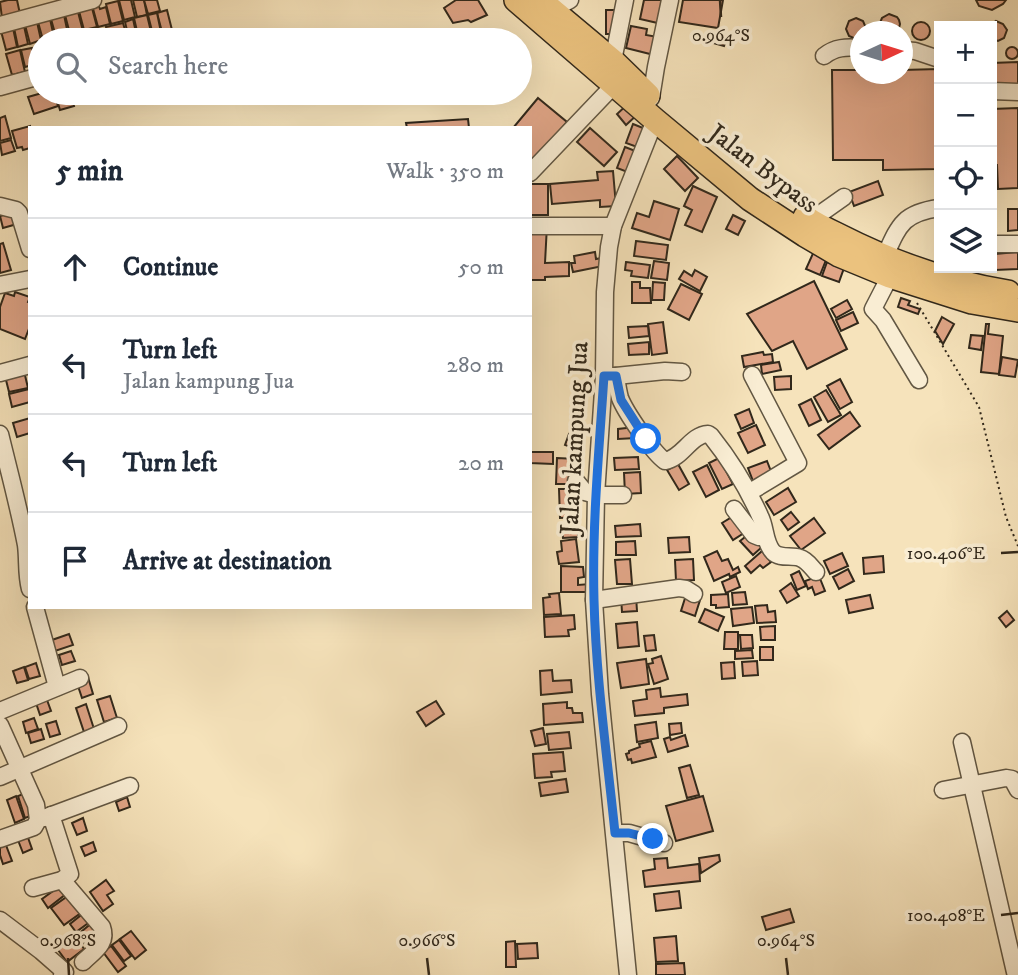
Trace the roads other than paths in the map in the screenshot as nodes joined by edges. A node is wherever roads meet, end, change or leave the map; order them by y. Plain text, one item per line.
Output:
1 (33, 0) edge
2 (93, 0) edge
3 (516, 0) edge
4 (625, 0) edge
5 (670, 0) edge
6 (554, 3) edge
7 (52, 12) junction
8 (0, 25) edge
9 (850, 47) edge
10 (913, 51) edge
11 (824, 56) dead end
12 (934, 57) edge
13 (613, 61) junction
14 (28, 79) edge
15 (614, 85) junction
16 (0, 87) edge
17 (997, 91) edge
18 (1018, 92) edge
19 (653, 109) junction
20 (532, 171) edge
21 (844, 197) dead end
22 (1, 203) edge
23 (934, 209) edge
24 (810, 221) junction
25 (532, 226) edge
26 (613, 226) junction
27 (28, 242) edge
28 (997, 244) edge
29 (1018, 244) edge
30 (888, 266) junction
31 (28, 279) edge
32 (920, 280) junction
33 (0, 285) edge
34 (1018, 294) edge
35 (1018, 310) edge
36 (28, 366) edge
37 (682, 372) dead end
38 (0, 373) edge
39 (752, 375) dead end
40 (610, 376) junction
41 (919, 380) dead end
42 (0, 433) edge
43 (576, 481) dead end
44 (750, 492) junction
45 (596, 495) junction
46 (623, 495) dead end
47 (734, 509) dead end
48 (25, 512) edge
49 (765, 536) junction
50 (816, 572) dead end
51 (28, 582) edge
52 (694, 594) dead end
53 (594, 600) junction
54 (36, 609) edge
55 (80, 678) dead end
56 (57, 687) junction
57 (0, 711) edge
58 (0, 725) edge
59 (118, 726) dead end
60 (962, 742) dead end
61 (20, 768) junction
62 (0, 776) edge
63 (972, 785) junction
64 (130, 786) dead end
65 (943, 790) dead end
66 (1018, 790) edge
67 (45, 817) junction
68 (615, 833) junction
69 (0, 839) edge
70 (664, 843) dead end
71 (62, 880) junction
72 (33, 888) dead end
73 (0, 920) edge
74 (88, 969) edge
75 (1015, 971) edge
76 (64, 974) edge
77 (628, 975) edge

1 - 7 street
2 - 7 street
3 - 15 highway, Jalan Bypass
4 - 13 street
5 - 19 street, Jalan kampung Jua
6 - 13 highway, Jalan Bypass
7 - 8 street
9 - 11 street
10 - 12 street
13 - 19 highway, Jalan Bypass
14 - 16 street
15 - 19 highway, Jalan Bypass
15 - 20 street
17 - 18 street
19 - 24 highway, Jalan Bypass
19 - 26 street, Jalan kampung Jua
19 - 30 highway, Jalan Bypass
21 - 24 street
22 - 27 street
23 - 30 street
24 - 30 highway, Jalan Bypass
25 - 26 street
26 - 40 street, Jalan kampung Jua
28 - 29 street
30 - 32 highway, Jalan Bypass
30 - 41 street
31 - 33 street
32 - 34 highway, Jalan Bypass
32 - 35 highway, Jalan Bypass
36 - 38 street
37 - 40 street
39 - 44 street
40 - 44 street
40 - 45 street, Jalan kampung Jua
42 - 48 street
43 - 45 street
44 - 49 street
45 - 46 street
45 - 53 street, Jalan kampung Jua
47 - 49 street
48 - 51 street
49 - 50 street
52 - 53 street
53 - 68 street, Jalan kampung Jua
54 - 56 street
55 - 56 street
56 - 57 street
58 - 61 street
59 - 61 street
60 - 63 street
61 - 62 street
61 - 67 street
63 - 65 street
63 - 66 street
63 - 75 street
64 - 67 street
67 - 69 street
67 - 71 street
68 - 70 street
68 - 77 street, Jalan kampung Jua
71 - 72 street
71 - 74 street
73 - 76 street
74 - 76 street

